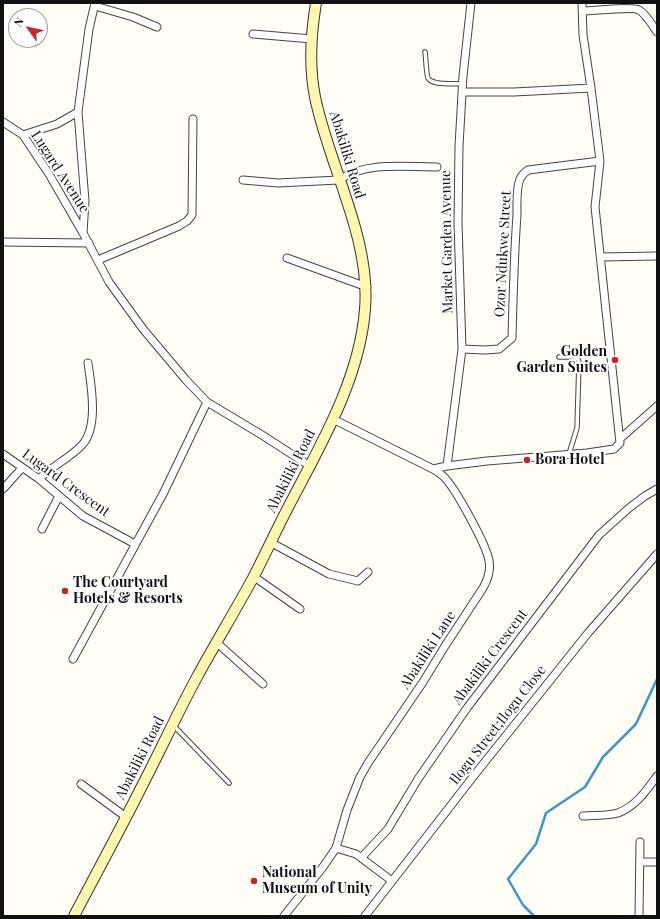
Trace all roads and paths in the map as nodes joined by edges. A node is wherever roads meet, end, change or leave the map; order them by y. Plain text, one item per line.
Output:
1 (316, 3) edge
2 (471, 3) edge
3 (582, 3) edge
4 (95, 4) edge
5 (583, 11) junction
6 (157, 27) dead end
7 (657, 32) edge
8 (253, 34) dead end
9 (312, 39) junction
10 (425, 52) dead end
11 (462, 84) junction
12 (592, 88) junction
13 (462, 92) junction
14 (78, 112) junction
15 (193, 119) dead end
16 (3, 122) edge
17 (22, 135) junction
18 (600, 161) junction
19 (437, 167) dead end
20 (243, 180) dead end
21 (339, 180) junction
22 (84, 233) junction
23 (3, 242) edge
24 (89, 243) junction
25 (657, 256) edge
26 (601, 257) junction
27 (287, 258) dead end
28 (98, 260) junction
29 (367, 287) junction
30 (462, 349) junction
31 (559, 357) dead end
32 (88, 363) dead end
33 (207, 402) junction
34 (657, 406) edge
35 (333, 419) junction
36 (620, 442) junction
37 (3, 454) edge
38 (569, 454) junction
39 (310, 466) junction
40 (447, 466) junction
41 (22, 468) junction
42 (433, 469) junction
43 (39, 479) junction
44 (3, 489) edge
45 (657, 489) edge
46 (60, 496) junction
47 (42, 529) dead end
48 (270, 542) junction
49 (135, 544) junction
50 (657, 554) edge
51 (368, 572) dead end
52 (253, 576) junction
53 (300, 609) dead end
54 (216, 642) junction
55 (73, 659) dead end
56 (263, 684) dead end
57 (172, 724) junction
58 (657, 776) edge
59 (229, 783) dead end
60 (81, 784) dead end
61 (584, 816) dead end
62 (126, 817) junction
63 (640, 842) dead end
64 (336, 848) junction
65 (362, 858) junction
66 (640, 862) junction
67 (657, 862) edge
68 (392, 881) junction
69 (74, 916) edge
70 (284, 916) edge
71 (365, 916) edge
72 (639, 916) edge

1 - 9 main road, Abakiliki Road
2 - 11 street, Market Garden Avenue
3 - 5 street
4 - 6 street
4 - 14 street
5 - 7 street
5 - 12 street
8 - 9 street
9 - 21 main road, Abakiliki Road
10 - 11 lane
11 - 13 street, Market Garden Avenue
12 - 13 street
12 - 18 street
13 - 30 street, Market Garden Avenue
14 - 17 street
14 - 22 street
15 - 28 street
16 - 17 street, Lugard Avenue
17 - 22 street, Lugard Avenue
18 - 26 street
18 - 30 street, Ozor Ndukwe Street
19 - 21 street
20 - 21 street
21 - 29 main road, Abakiliki Road
22 - 24 street, Lugard Avenue
23 - 24 street
24 - 28 street, Lugard Avenue
25 - 26 street
26 - 36 street
27 - 29 street
28 - 33 street, Lugard Avenue
29 - 35 main road, Abakiliki Road
30 - 40 street, Market Garden Avenue
31 - 38 lane
32 - 43 street
33 - 39 street, Lugard Avenue
33 - 49 street
34 - 36 street
35 - 39 main road, Abakiliki Road
35 - 42 street, Abakiliki Lane
36 - 38 street
37 - 41 street, Lugard Crescent
38 - 40 street
39 - 48 main road, Abakiliki Road
40 - 42 street
41 - 43 street, Lugard Crescent
41 - 44 street
42 - 64 street, Abakiliki Lane
43 - 46 street, Lugard Crescent
45 - 65 street, Abakiliki Crescent
46 - 47 street
46 - 49 street, Lugard Crescent
48 - 51 street
48 - 52 main road, Abakiliki Road
49 - 55 street
50 - 68 street, Ilogu Street;Ilogu Close
52 - 53 street
52 - 54 main road, Abakiliki Road
54 - 56 street
54 - 57 main road, Abakiliki Road
57 - 59 lane
57 - 62 main road, Abakiliki Road
58 - 61 street
60 - 62 street
62 - 69 main road, Abakiliki Road
63 - 66 street
64 - 65 street
64 - 70 street, Abakiliki Lane
65 - 68 street
66 - 67 street
66 - 72 street
68 - 71 street, Ilogu Street;Ilogu Close

